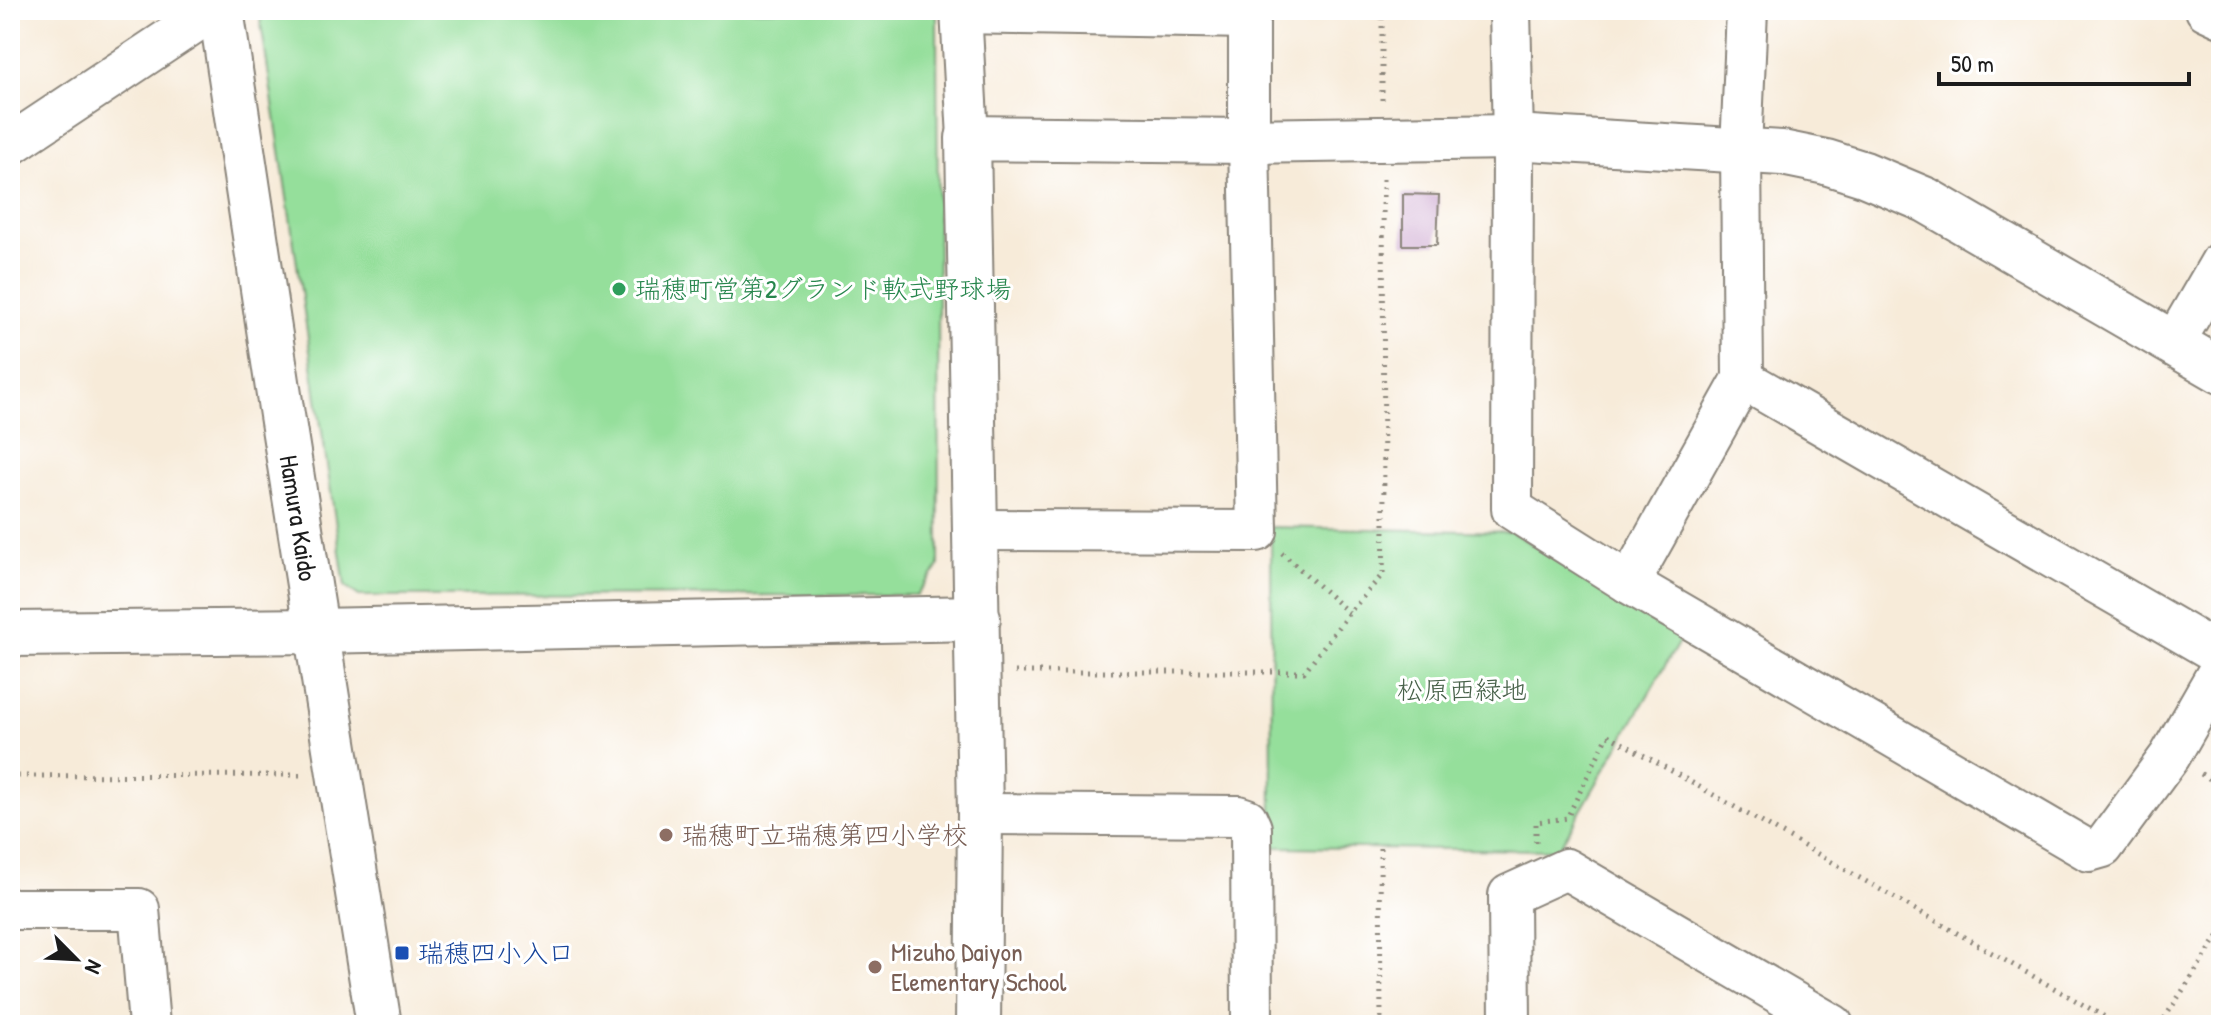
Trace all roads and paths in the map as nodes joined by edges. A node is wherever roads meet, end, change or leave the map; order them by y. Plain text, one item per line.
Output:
1 (213, 10) edge
2 (221, 10) edge
3 (1382, 10) edge
4 (1510, 10) edge
5 (1747, 10) edge
6 (2206, 10) edge
7 (961, 12) edge
8 (1249, 14) edge
9 (2221, 17) edge
10 (1513, 137) junction
11 (968, 138) junction
12 (1382, 140) junction
13 (1249, 141) junction
14 (10, 145) edge
15 (1741, 150) junction
16 (2221, 262) edge
17 (2174, 343) junction
18 (2221, 371) edge
19 (1743, 379) junction
20 (974, 530) junction
21 (1257, 531) junction
22 (1629, 583) junction
23 (1349, 613) junction
24 (978, 618) junction
25 (316, 631) junction
26 (10, 634) edge
27 (2221, 655) edge
28 (2221, 667) edge
29 (978, 672) junction
30 (339, 775) junction
31 (10, 776) edge
32 (980, 814) junction
33 (1380, 848) dead end
34 (1535, 850) dead end
35 (10, 909) edge
36 (2221, 932) edge
37 (1767, 1006) edge
38 (149, 1025) edge
39 (379, 1025) edge
40 (978, 1025) edge
41 (1252, 1025) edge
42 (1381, 1025) edge
43 (1510, 1025) edge
44 (1833, 1025) edge
45 (2119, 1025) edge
46 (2160, 1025) edge

1 - 14 street
2 - 25 street, Hamura Kaido
3 - 12 path
4 - 10 street
5 - 15 street
6 - 9 street
7 - 8 street
7 - 11 street
8 - 13 street
10 - 12 street
10 - 15 street
10 - 22 street
11 - 13 street
11 - 20 street
12 - 13 street
12 - 23 path
13 - 21 street
15 - 17 street
15 - 19 street
16 - 17 street
17 - 18 street
19 - 22 street
19 - 27 street
20 - 21 street
20 - 24 street
21 - 23 path
22 - 28 street
23 - 29 path
24 - 25 street
24 - 29 street
25 - 26 street
25 - 30 street, Hamura Kaido
29 - 32 street
30 - 31 path
30 - 39 street, Hamura Kaido
32 - 40 street
32 - 41 street
33 - 42 path
34 - 45 path
35 - 38 street
36 - 46 path
37 - 43 street
37 - 44 street

